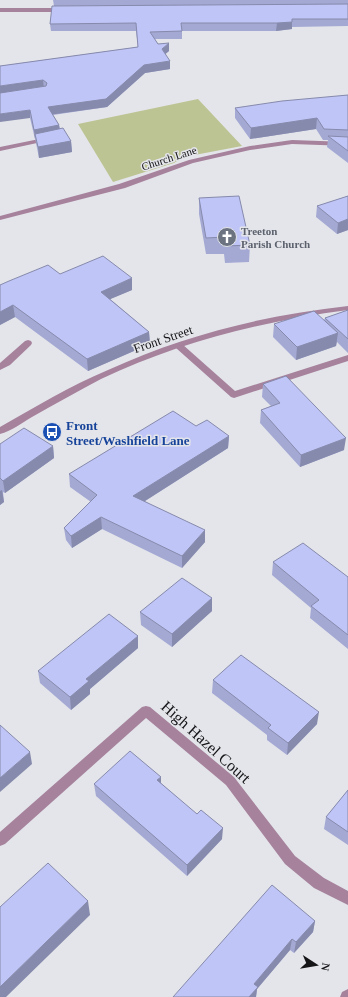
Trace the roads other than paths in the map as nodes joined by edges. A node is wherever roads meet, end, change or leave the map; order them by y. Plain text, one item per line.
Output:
1 (0, 10) edge
2 (70, 10) edge
3 (57, 137) edge
4 (348, 144) edge
5 (0, 148) edge
6 (0, 218) edge
7 (348, 308) edge
8 (28, 343) dead end
9 (179, 346) junction
10 (348, 358) edge
11 (0, 367) edge
12 (0, 431) edge
13 (0, 840) edge
14 (348, 898) edge

1 - 2 street
3 - 5 street
4 - 6 street, Church Lane
7 - 9 street, Front Street
8 - 11 street
9 - 10 street
9 - 12 street, Front Street
13 - 14 street, High Hazel Court

